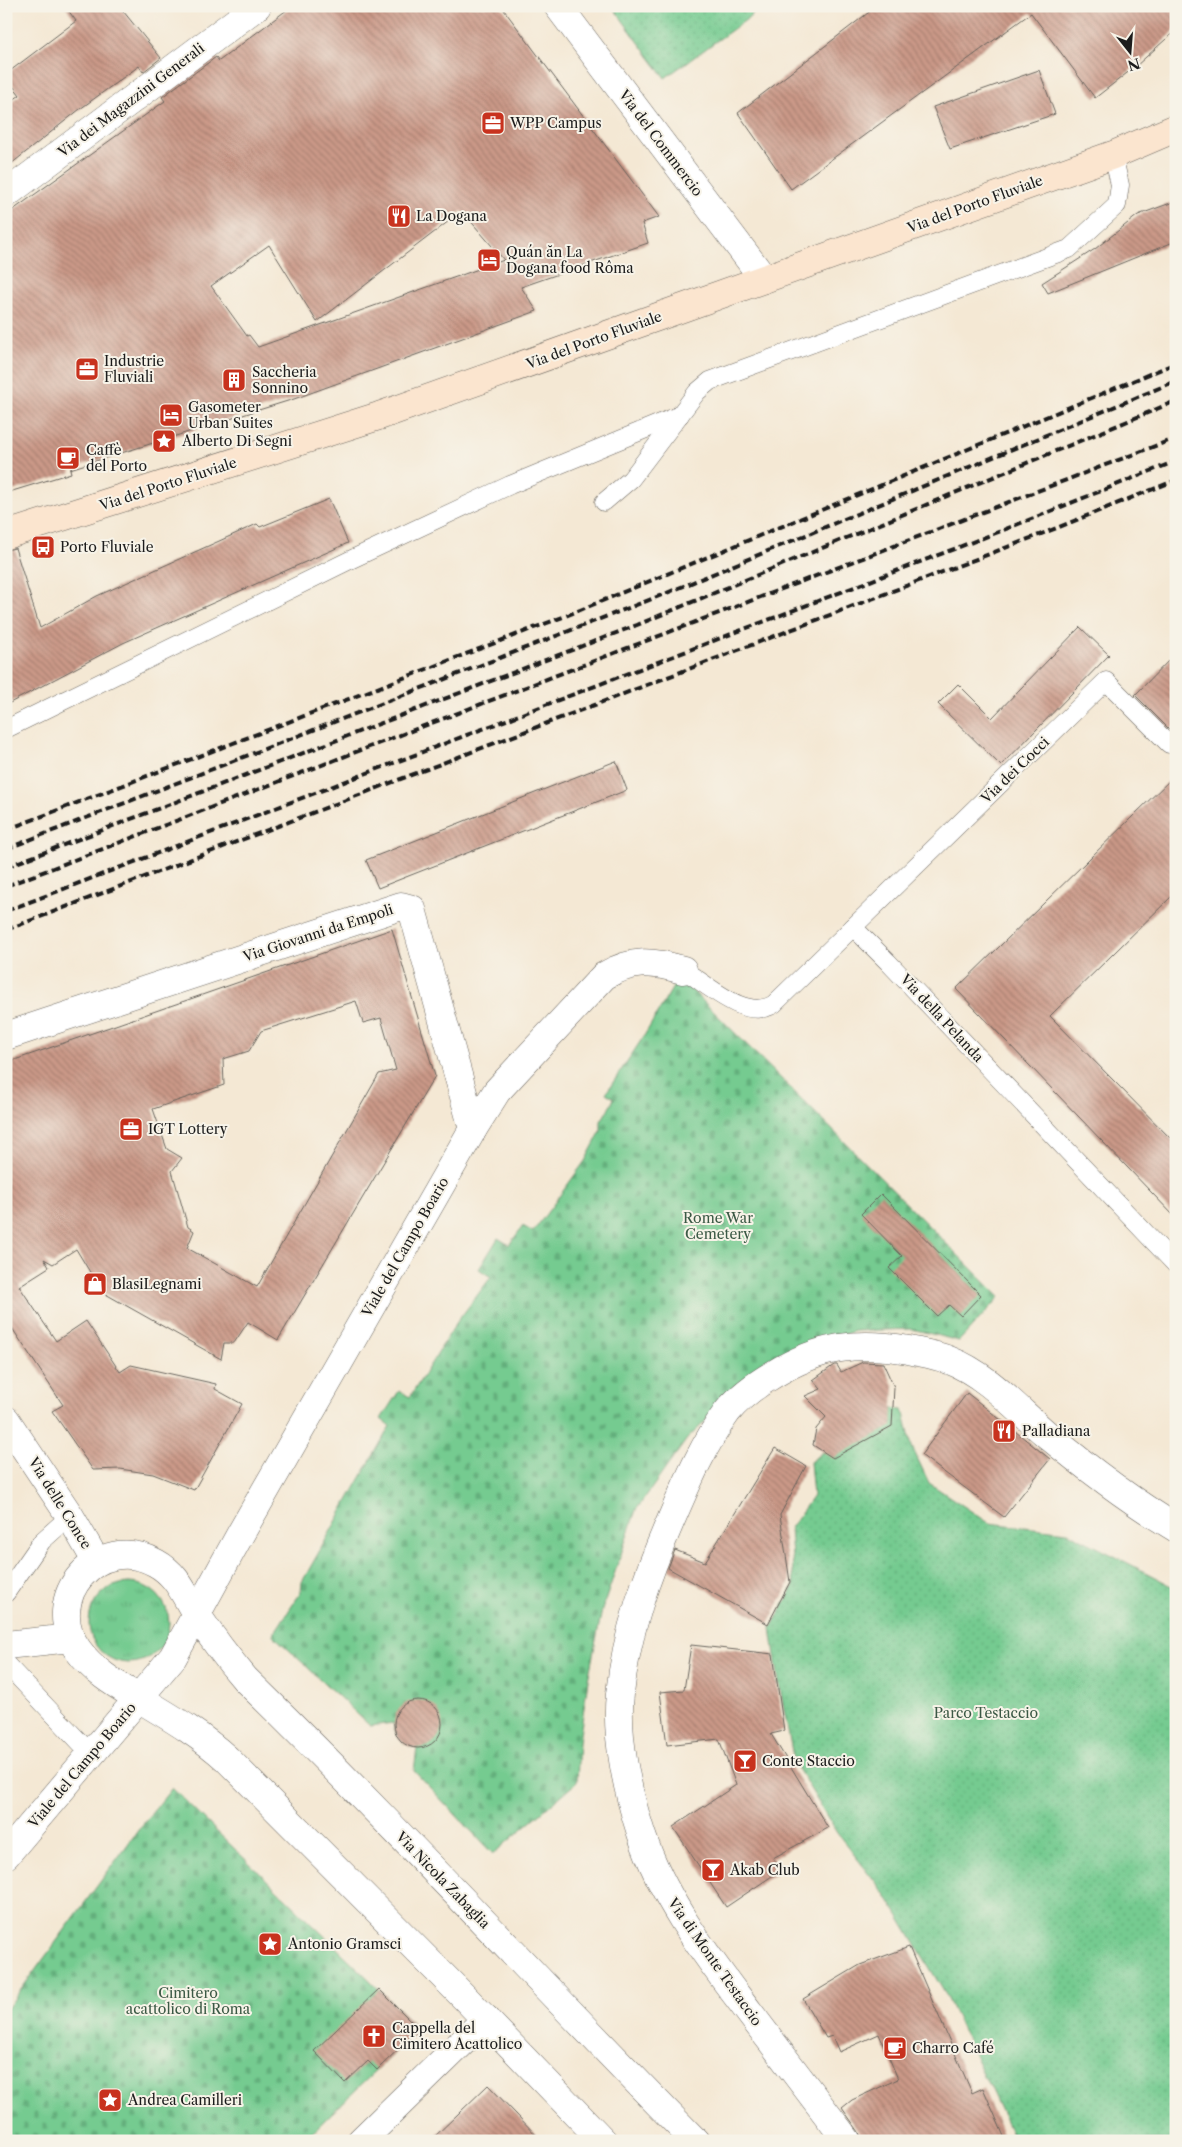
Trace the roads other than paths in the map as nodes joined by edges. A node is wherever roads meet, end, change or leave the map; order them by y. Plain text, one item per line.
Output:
1 (257, 6) edge
2 (558, 6) edge
3 (1176, 128) edge
4 (1112, 155) junction
5 (6, 194) edge
6 (764, 280) junction
7 (680, 415) junction
8 (604, 502) dead end
9 (6, 535) edge
10 (6, 729) edge
11 (1176, 737) edge
12 (852, 927) junction
13 (684, 970) joint
14 (6, 1036) edge
15 (472, 1129) junction
16 (1176, 1265) edge
17 (6, 1420) edge
18 (70, 1516) junction
19 (1176, 1528) edge
20 (96, 1562) junction
21 (6, 1593) edge
22 (196, 1614) junction
23 (71, 1638) junction
24 (6, 1645) edge
25 (6, 1664) edge
26 (139, 1698) junction
27 (91, 1754) junction
28 (6, 1856) edge
29 (486, 2019) junction
30 (361, 2141) edge
31 (603, 2141) edge
32 (695, 2141) edge
33 (847, 2141) edge

1 - 5 street, Via dei Magazzini Generali
2 - 6 street, Via del Commercio
3 - 4 main road, Via del Porto Fluviale
4 - 6 main road, Via del Porto Fluviale
4 - 7 lane
6 - 9 main road, Via del Porto Fluviale
7 - 8 lane
7 - 10 lane
11 - 12 lane, Via dei Cocci
12 - 13 lane
12 - 16 lane, Via della Pelanda
13 - 15 street, Viale del Campo Boario
14 - 15 street, Via Giovanni da Empoli
15 - 22 street, Viale del Campo Boario
17 - 18 street, Via delle Conce
18 - 20 street, Via delle Conce
18 - 21 lane
19 - 33 street, Via di Monte Testaccio
20 - 22 street
20 - 23 street
22 - 26 street
22 - 32 street, Via Nicola Zabaglia
23 - 24 street
23 - 26 street
25 - 27 lane
26 - 27 street, Viale del Campo Boario
26 - 29 street
27 - 28 street, Viale del Campo Boario
29 - 30 street
29 - 31 street

